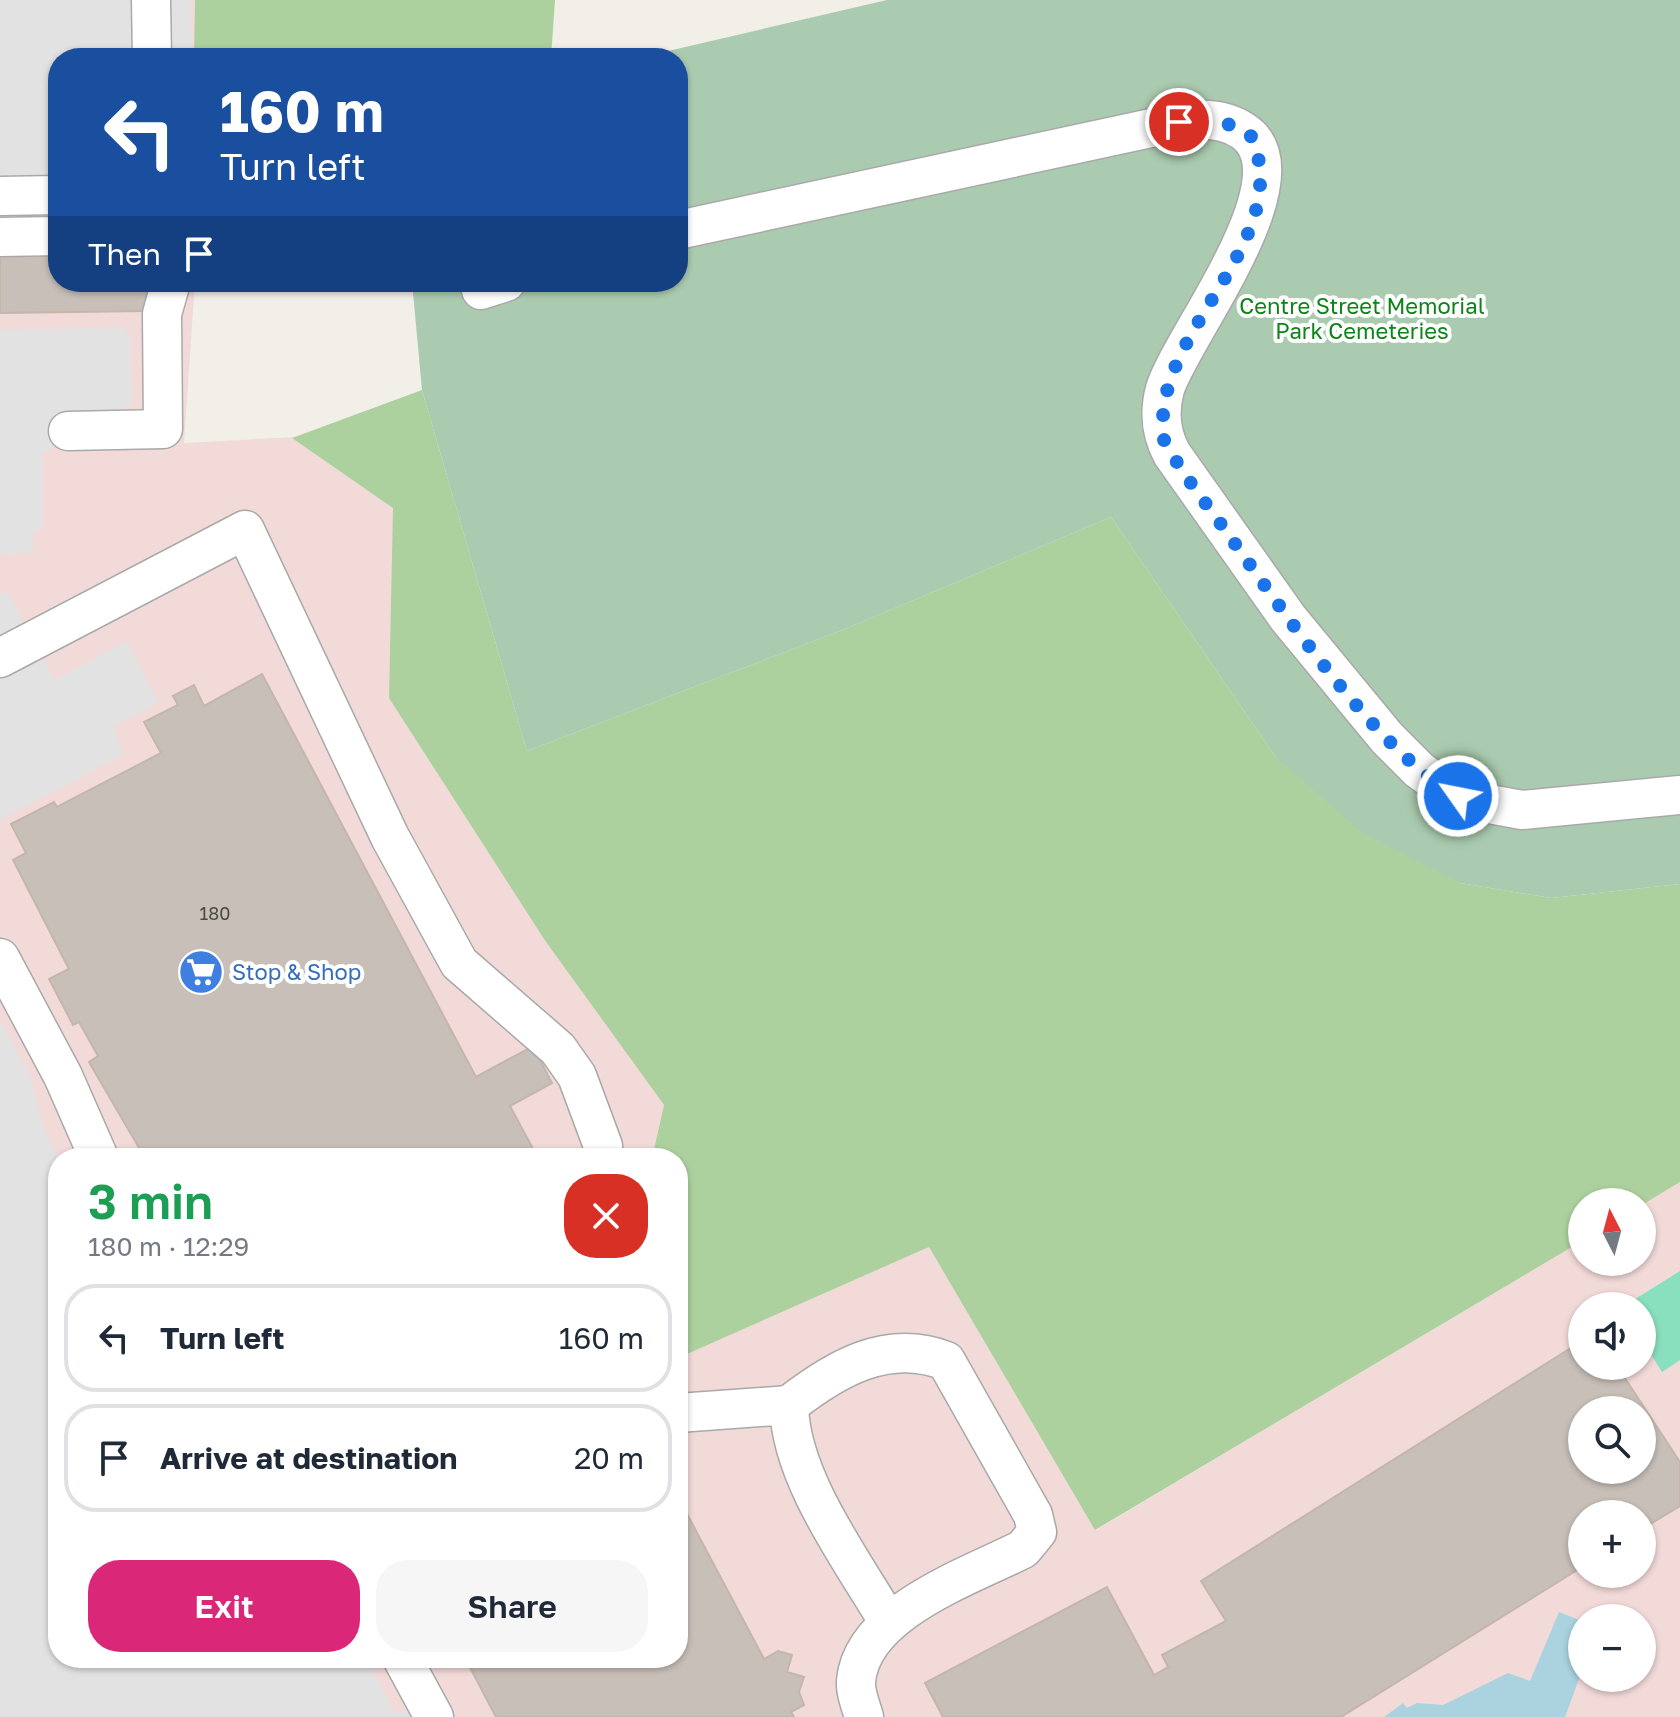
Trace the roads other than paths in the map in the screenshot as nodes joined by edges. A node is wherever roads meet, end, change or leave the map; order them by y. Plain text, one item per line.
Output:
1 (151, 0) edge
2 (152, 48) edge
3 (48, 195) edge
4 (0, 196) edge
5 (688, 228) edge
6 (48, 236) edge
7 (0, 237) edge
8 (168, 292) edge
9 (68, 431) dead end
10 (0, 658) edge
11 (1680, 795) edge
12 (0, 958) edge
13 (95, 1148) edge
14 (603, 1148) edge
15 (789, 1405) junction
16 (688, 1412) edge
17 (889, 1623) junction
18 (407, 1668) edge
19 (434, 1717) edge
20 (864, 1717) edge

1 - 2 lane
3 - 4 lane
5 - 11 lane
6 - 7 lane
8 - 9 lane
10 - 14 lane
12 - 13 lane
15 - 16 lane
15 - 17 lane
15 - 17 lane
17 - 20 lane
18 - 19 lane

